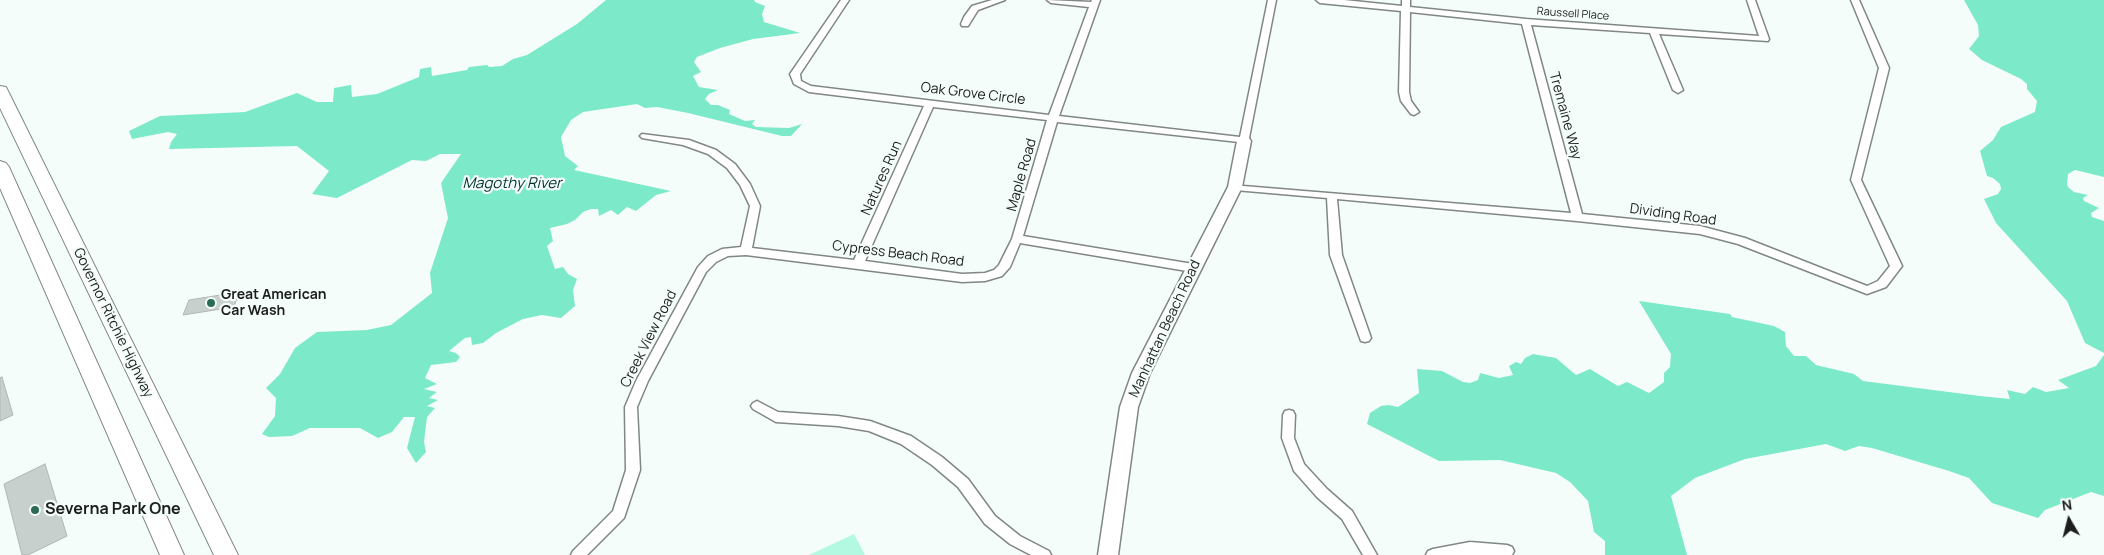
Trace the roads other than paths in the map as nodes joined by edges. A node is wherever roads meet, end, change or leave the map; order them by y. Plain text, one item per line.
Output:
1 (845, 0) edge
2 (1001, 0) edge
3 (1051, 0) edge
4 (1272, 0) edge
5 (1320, 0) edge
6 (1750, 0) edge
7 (1855, 0) edge
8 (1095, 2) edge
9 (1406, 5) edge
10 (1526, 22) junction
11 (965, 24) dead end
12 (1653, 30) junction
13 (1678, 90) dead end
14 (0, 91) edge
15 (930, 103) junction
16 (1414, 112) dead end
17 (4, 113) edge
18 (1053, 118) junction
19 (645, 136) dead end
20 (1244, 141) junction
21 (0, 167) edge
22 (1235, 187) junction
23 (1332, 196) junction
24 (1577, 217) junction
25 (1017, 239) junction
26 (746, 251) junction
27 (858, 264) junction
28 (1193, 268) junction
29 (702, 270) joint
30 (1365, 338) dead end
31 (757, 406) dead end
32 (1289, 415) dead end
33 (1507, 551) dead end
34 (172, 555) edge
35 (226, 555) edge
36 (578, 555) edge
37 (1044, 555) edge
38 (1108, 555) edge
39 (1370, 555) edge
40 (1433, 555) edge

1 - 15 street, Oak Grove Circle
2 - 11 street
3 - 8 street
4 - 20 street
5 - 9 street, Raussell Place
6 - 12 street, Raussell Place
7 - 24 street, Dividing Road
8 - 18 street, Maple Road
9 - 10 street, Raussell Place
9 - 16 street
10 - 12 street, Raussell Place
10 - 24 street, Tremaine Way
12 - 13 street
14 - 17 highway, Governor Ritchie Highway
15 - 18 street, Oak Grove Circle
15 - 27 street, Natures Run
17 - 35 highway, Governor Ritchie Highway
18 - 20 street, Oak Grove Circle
18 - 25 street, Maple Road
19 - 26 street
20 - 22 street, Manhattan Beach Road
21 - 34 highway
22 - 23 street, Dividing Road
22 - 28 street, Manhattan Beach Road
23 - 24 street, Dividing Road
23 - 30 street
25 - 27 street, Cypress Beach Road
25 - 28 street
26 - 27 street, Cypress Beach Road
26 - 29 street, Cypress Beach Road
28 - 38 street, Manhattan Beach Road
29 - 36 street, Creek View Road
31 - 37 street
32 - 39 street
33 - 40 street

